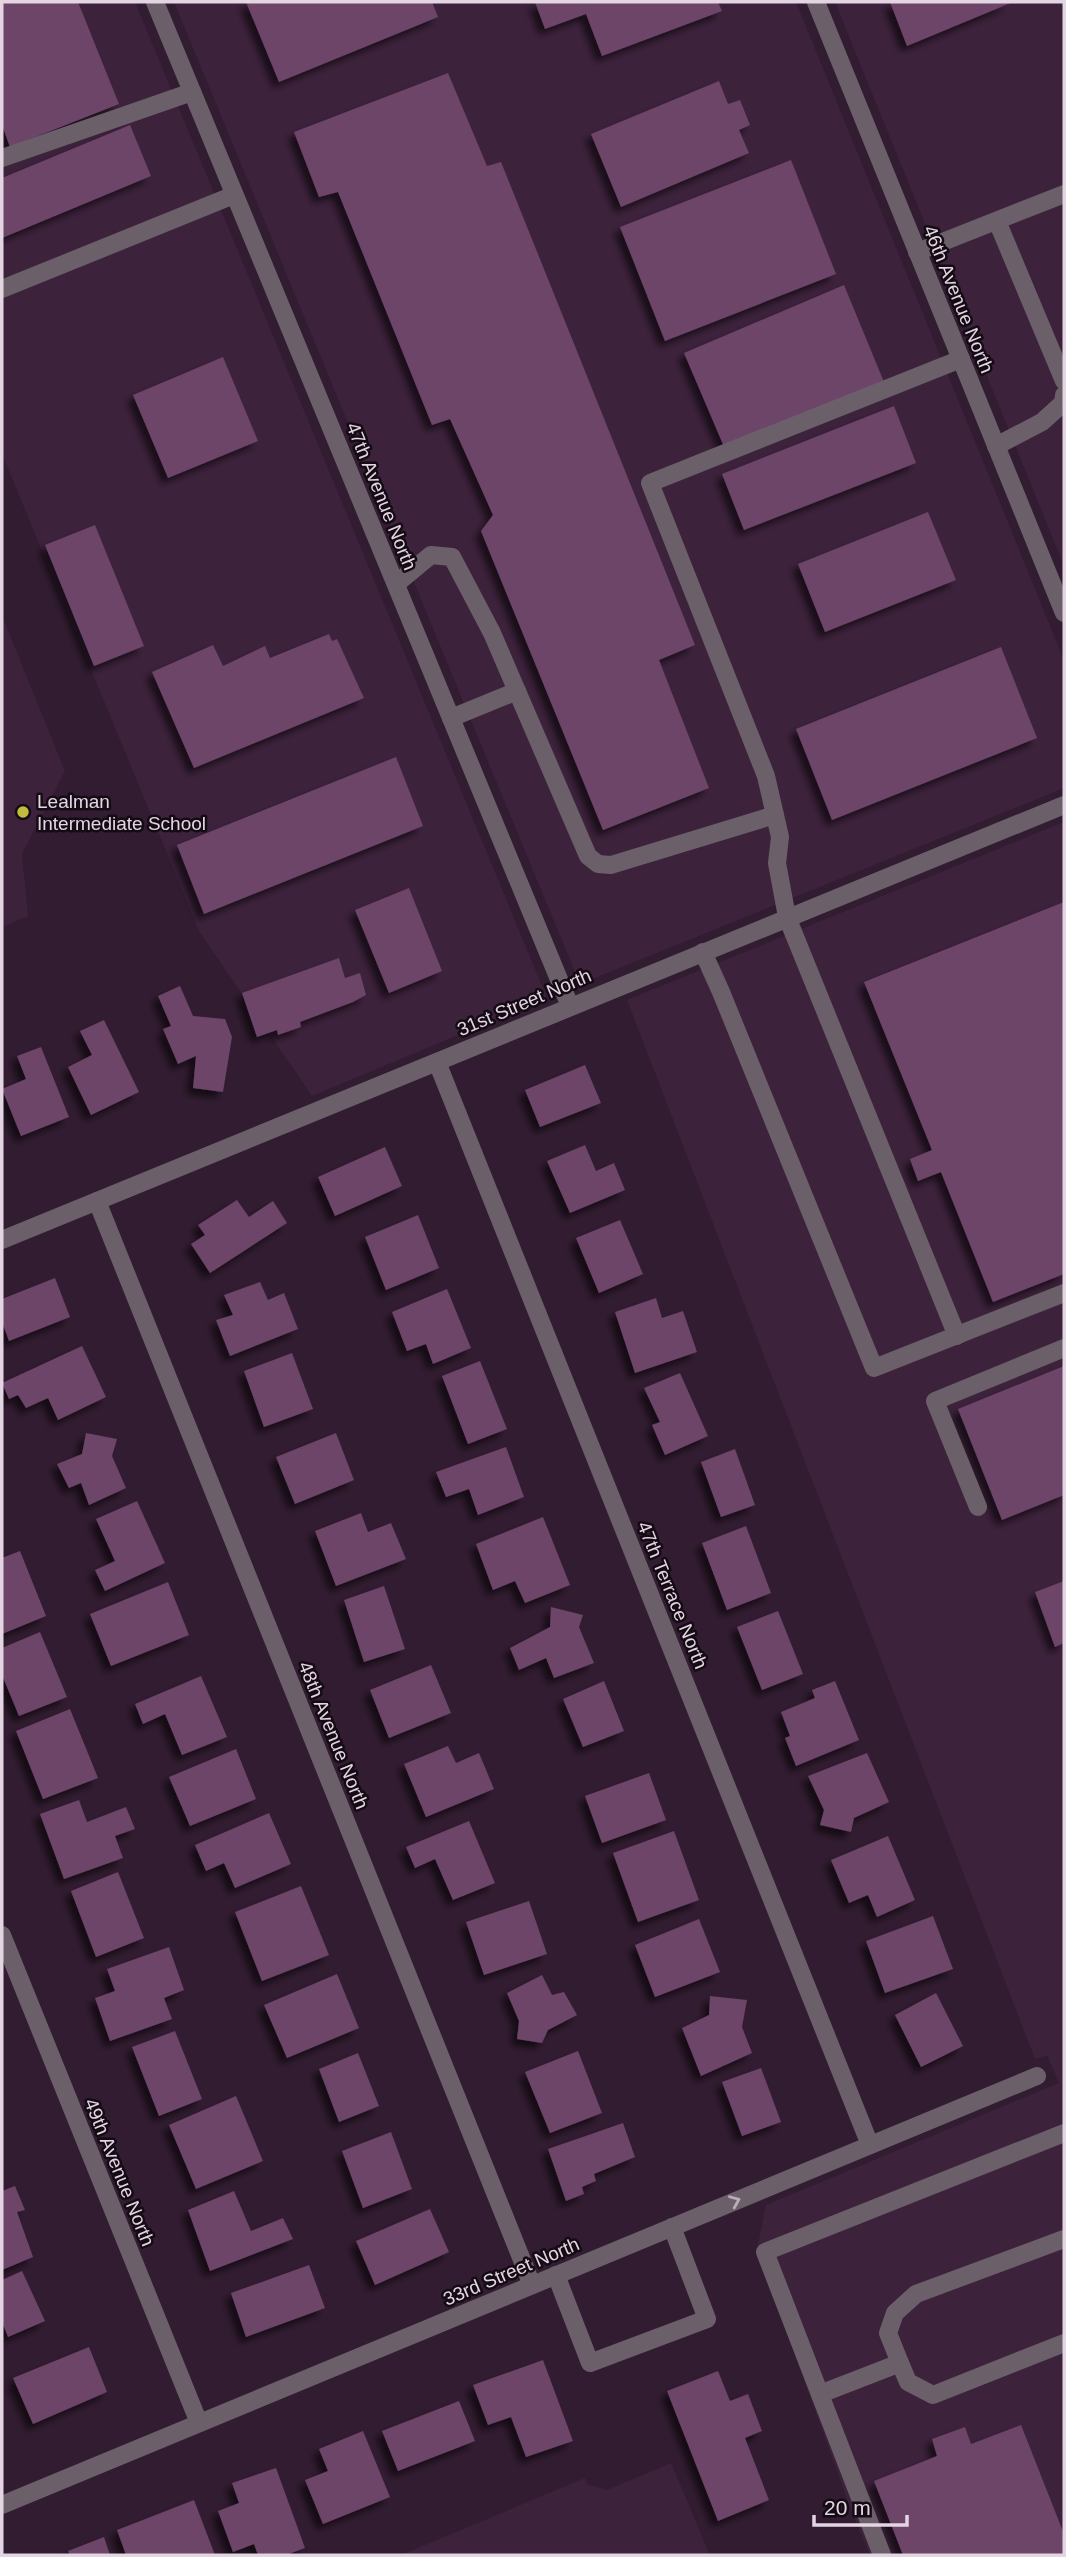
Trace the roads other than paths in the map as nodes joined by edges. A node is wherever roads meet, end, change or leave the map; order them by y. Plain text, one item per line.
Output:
1 (155, 2) edge
2 (816, 2) edge
3 (192, 92) junction
4 (2, 158) edge
5 (1064, 194) edge
6 (234, 195) junction
7 (997, 220) junction
8 (917, 252) junction
9 (2, 289) edge
10 (961, 359) junction
11 (1064, 381) edge
12 (1064, 395) edge
13 (996, 446) junction
14 (396, 584) junction
15 (1064, 613) edge
16 (517, 691) junction
17 (451, 718) junction
18 (1064, 805) edge
19 (775, 815) junction
20 (788, 917) junction
21 (703, 952) junction
22 (570, 1006) junction
23 (437, 1062) junction
24 (97, 1201) junction
25 (2, 1240) edge
26 (1064, 1293) edge
27 (957, 1336) junction
28 (1064, 1348) edge
29 (978, 1507) dead end
30 (2, 1936) edge
31 (1037, 2076) dead end
32 (1064, 2133) edge
33 (870, 2145) junction
34 (672, 2227) junction
35 (1064, 2239) edge
36 (556, 2275) junction
37 (532, 2285) junction
38 (1064, 2343) edge
39 (900, 2363) junction
40 (820, 2394) junction
41 (199, 2423) junction
42 (2, 2505) edge
43 (882, 2555) edge

1 - 3 street, 47th Avenue North
2 - 8 street, 46th Avenue North
3 - 4 street
3 - 6 street, 47th Avenue North
5 - 7 street
6 - 9 street
6 - 14 street, 47th Avenue North
7 - 8 street
7 - 11 street
8 - 10 street, 46th Avenue North
10 - 13 street, 46th Avenue North
10 - 19 street
12 - 13 street
13 - 15 street, 46th Avenue North
14 - 16 street
14 - 17 street, 47th Avenue North
16 - 17 street
16 - 19 street
17 - 22 street, 47th Avenue North
18 - 20 street, 31st Street North
19 - 20 street
20 - 21 street, 31st Street North
20 - 27 street
21 - 22 street, 31st Street North
21 - 27 street
22 - 23 street, 31st Street North
23 - 24 street, 31st Street North
23 - 33 street, 47th Terrace North
24 - 25 street, 31st Street North
24 - 37 street, 48th Avenue North
26 - 27 street
28 - 29 street
30 - 41 street, 49th Avenue North
31 - 33 street, 33rd Street North
32 - 40 street
34 -> 33 street, 33rd Street North
34 - 36 street, 33rd Street North
34 - 36 street
35 - 39 street
36 - 37 street, 33rd Street North
37 - 41 street, 33rd Street North
38 - 39 street
39 - 40 street
40 - 43 street
41 - 42 street, 33rd Street North

